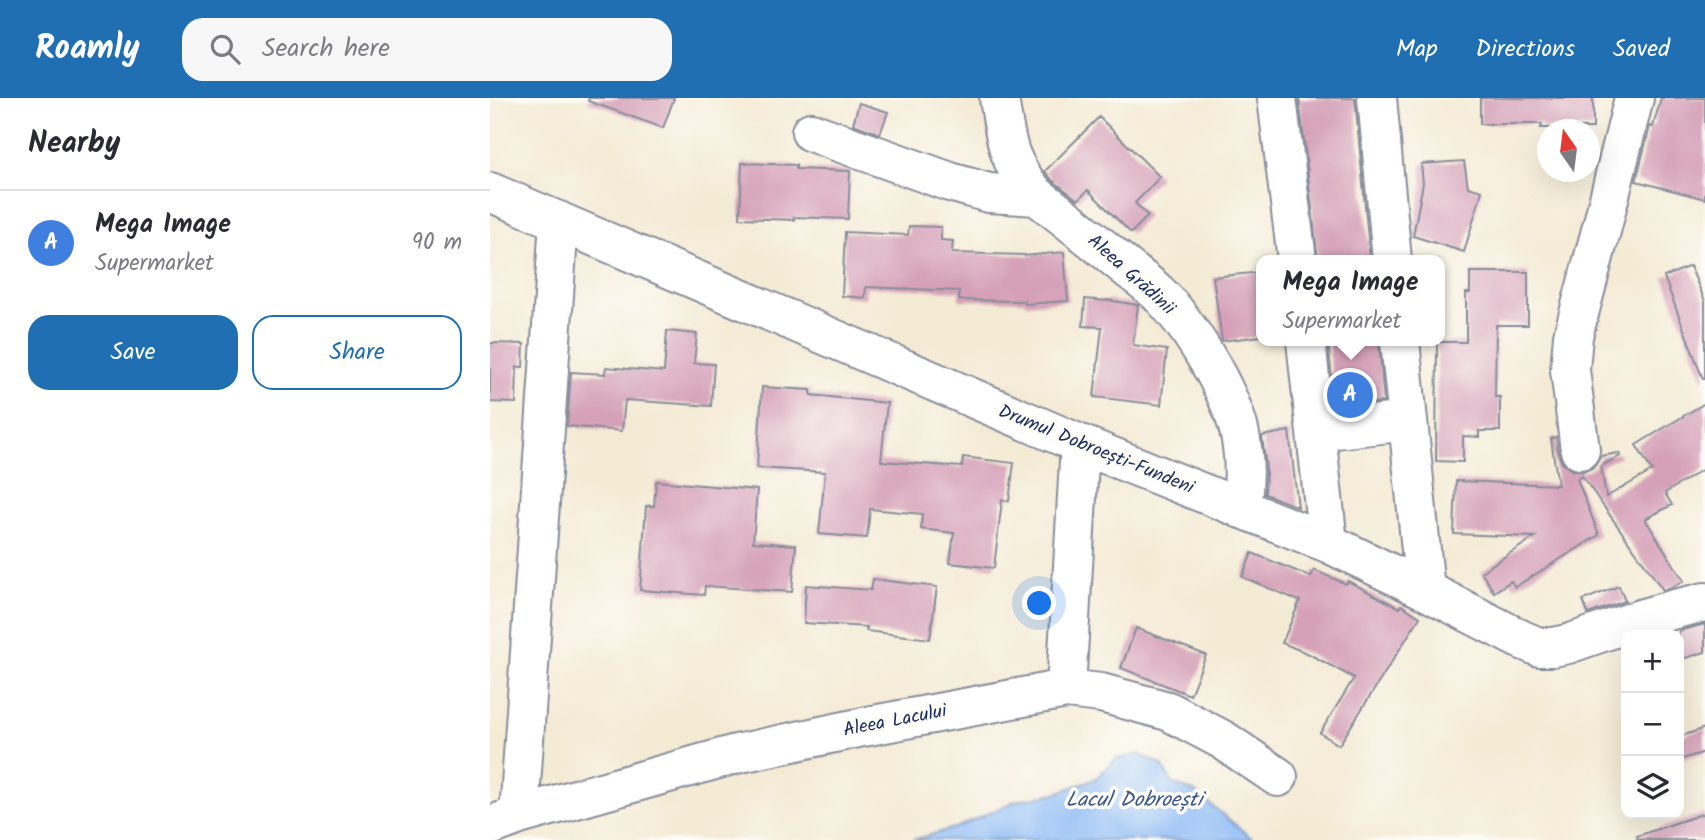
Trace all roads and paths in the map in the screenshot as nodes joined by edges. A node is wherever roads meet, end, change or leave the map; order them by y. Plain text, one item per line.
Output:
1 (999, 98) edge
2 (1277, 98) edge
3 (1377, 98) edge
4 (1634, 98) edge
5 (811, 132) dead end
6 (490, 192) edge
7 (1037, 196) junction
8 (559, 221) junction
9 (1296, 255) edge
10 (1392, 255) edge
11 (1307, 346) edge
12 (1400, 346) edge
13 (1408, 421) junction
14 (1317, 431) junction
15 (1080, 444) junction
16 (1580, 450) dead end
17 (1241, 509) junction
18 (1328, 543) junction
19 (1425, 590) junction
20 (1705, 602) edge
21 (1066, 690) junction
22 (1278, 776) dead end
23 (505, 820) edge

1 - 7 street, Aleea Grădinii
2 - 9 street
3 - 10 street
4 - 16 street
5 - 7 street
6 - 8 street, Drumul Dobroești-Fundeni
7 - 17 street, Aleea Grădinii
8 - 15 street, Drumul Dobroești-Fundeni
8 - 23 street
11 - 14 street
12 - 13 street
13 - 14 street
13 - 19 street
14 - 18 street
15 - 17 street, Drumul Dobroești-Fundeni
15 - 21 street
17 - 18 street, Drumul Dobroești-Fundeni
18 - 19 street, Drumul Dobroești-Fundeni
19 - 20 street, Drumul Dobroești-Fundeni
21 - 22 street, Aleea Lacului
21 - 23 street, Aleea Lacului

